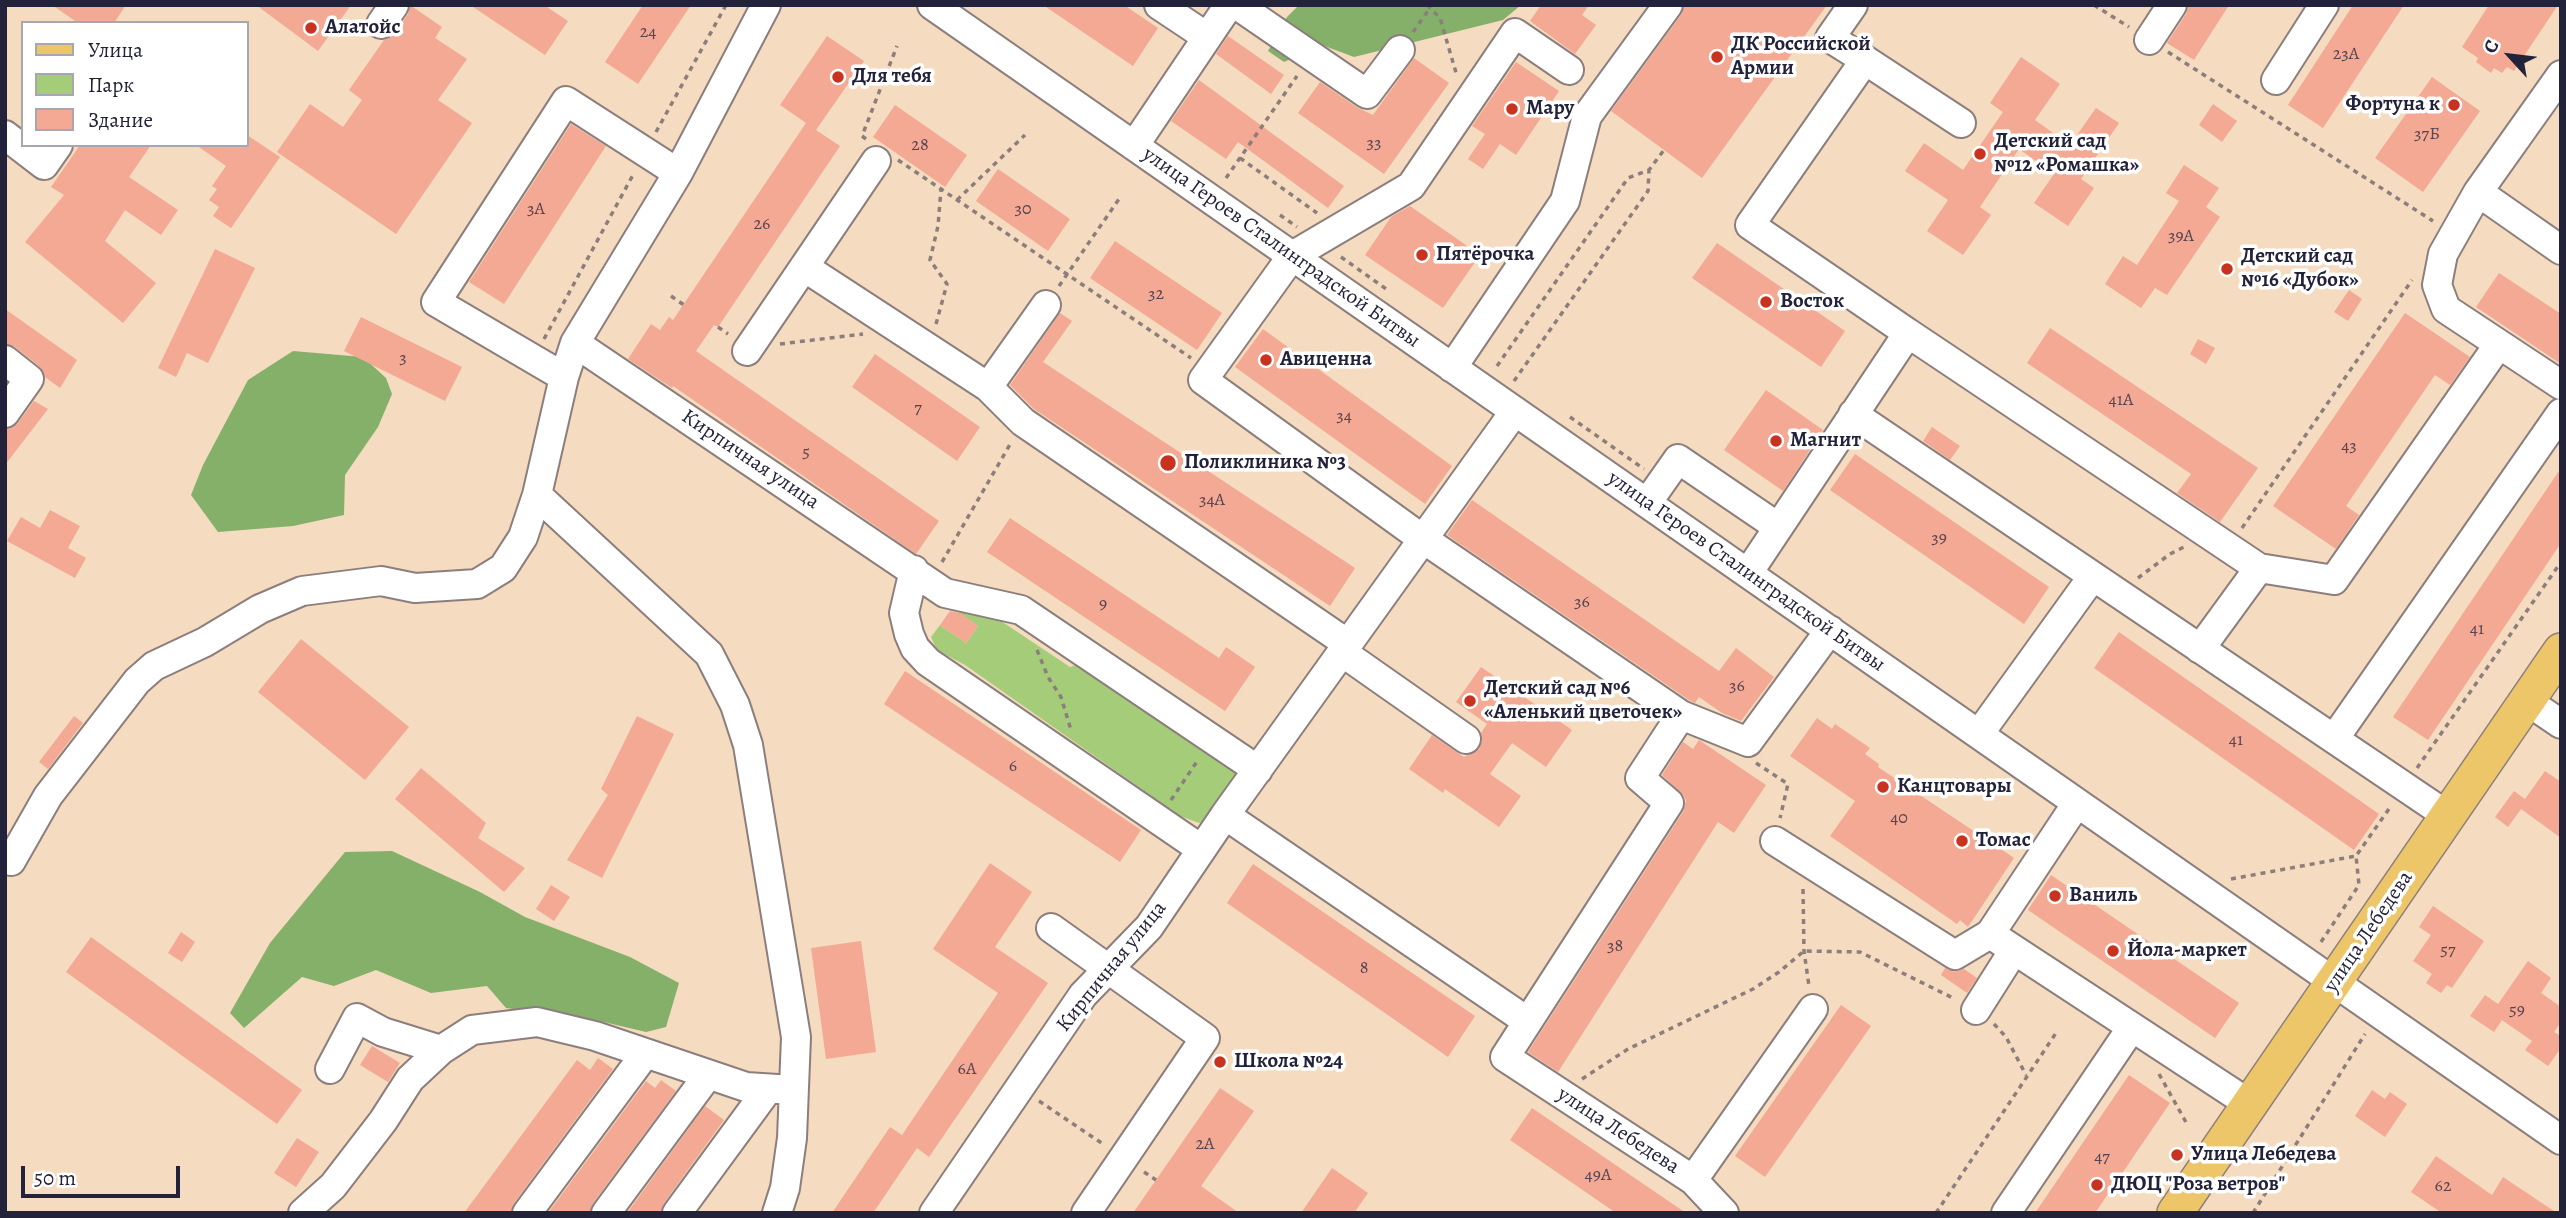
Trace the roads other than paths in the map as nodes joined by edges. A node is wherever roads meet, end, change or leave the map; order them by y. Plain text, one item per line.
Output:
1 (766, 5) edge
2 (932, 5) edge
3 (1159, 5) edge
4 (1229, 5) edge
5 (1237, 5) edge
6 (1668, 5) edge
7 (1853, 5) edge
8 (2172, 5) edge
9 (2324, 5) edge
10 (1208, 37) junction
11 (2149, 40) road end
12 (1400, 50) dead end
13 (1865, 60) junction
14 (1569, 70) dead end
15 (2561, 75) edge
16 (2276, 80) dead end
17 (1961, 123) dead end
18 (5, 135) edge
19 (1134, 146) junction
20 (57, 147) edge
21 (881, 154) road end
22 (678, 173) junction
23 (2478, 192) junction
24 (2561, 250) edge
25 (1292, 256) junction
26 (804, 267) junction
27 (1046, 305) road end
28 (1908, 333) junction
29 (575, 343) junction
30 (2499, 344) junction
31 (748, 350) road end
32 (5, 360) edge
33 (1452, 368) junction
34 (564, 377) junction
35 (2561, 385) edge
36 (988, 387) junction
37 (1513, 398) junction
38 (5, 413) edge
39 (1853, 414) junction
40 (2561, 414) edge
41 (537, 495) junction
42 (1647, 503) junction
43 (1778, 527) junction
44 (1424, 539) junction
45 (2259, 568) junction
46 (1748, 573) junction
47 (922, 576) junction
48 (2104, 584) junction
49 (1830, 630) junction
50 (1345, 648) junction
51 (2200, 649) junction
52 (2561, 651) edge
53 (2527, 701) junction
54 (1681, 715) junction
55 (2561, 724) edge
56 (1979, 734) junction
57 (1465, 739) dead end
58 (2334, 739) junction
59 (1258, 770) junction
60 (2077, 803) junction
61 (1225, 816) junction
62 (2448, 816) junction
63 (1774, 841) road end
64 (1201, 849) junction
65 (5, 858) edge
66 (1051, 928) dead end
67 (1990, 934) junction
68 (2014, 950) junction
69 (1108, 969) junction
70 (2335, 982) junction
71 (1813, 1009) road end
72 (1976, 1010) dead end
73 (1527, 1021) junction
74 (2132, 1027) junction
75 (441, 1050) junction
76 (646, 1054) junction
77 (330, 1069) dead end
78 (708, 1075) junction
79 (780, 1090) junction
80 (2251, 1105) junction
81 (2561, 1140) edge
82 (1693, 1180) junction
83 (303, 1213) edge
84 (527, 1213) edge
85 (606, 1213) edge
86 (677, 1213) edge
87 (778, 1213) edge
88 (934, 1213) edge
89 (1086, 1213) edge
90 (1724, 1213) edge
91 (2006, 1213) edge
92 (2175, 1213) edge

1 - 22 street
2 - 19 street, улица Героев Сталинградской Битвы
3 - 10 street
4 - 10 street
5 - 12 street
6 - 33 street
7 - 13 street
8 - 11 street
9 - 16 street
10 - 19 street
13 - 17 street
13 - 28 street
14 - 25 street
15 - 23 street
18 - 20 street
19 - 25 street, улица Героев Сталинградской Битвы
21 - 26 street
22 - 29 street
22 - 34 street
23 - 24 street
23 - 30 street
25 - 33 street, улица Героев Сталинградской Битвы
25 - 44 street
26 - 31 street
26 - 36 street
27 - 36 street
28 - 39 street
28 - 45 street
29 - 34 street
29 - 47 street, Кирпичная улица
30 - 35 street
30 - 45 street
32 - 38 street
33 - 37 street, улица Героев Сталинградской Битвы
34 - 41 street
36 - 50 street
37 - 42 street, улица Героев Сталинградской Битвы
37 - 44 street, Кирпичная улица
39 - 43 street
39 - 48 street
40 - 58 street
41 - 65 street
41 - 79 street
42 - 43 street
42 - 46 street, улица Героев Сталинградской Битвы
43 - 46 street
44 - 50 street, Кирпичная улица
44 - 54 street
45 - 51 street
46 - 49 street, улица Героев Сталинградской Битвы
47 - 59 street, Кирпичная улица
47 - 64 street
48 - 51 street
48 - 56 street
49 - 54 street
49 - 56 street, улица Героев Сталинградской Битвы
50 - 57 street
50 - 59 street, Кирпичная улица
51 - 58 street
52 - 53 main road, улица Лебедева
53 - 55 street
53 - 62 main road, улица Лебедева
54 - 73 street
56 - 60 street, улица Героев Сталинградской Битвы
58 - 62 street
59 - 61 street, Кирпичная улица
60 - 67 street
60 - 70 street, улица Героев Сталинградской Битвы
61 - 64 street, Кирпичная улица
61 - 73 street
62 - 70 main road, улица Лебедева
63 - 67 street
64 - 69 street, Кирпичная улица
66 - 69 street
67 - 68 street
68 - 72 street
68 - 74 street
69 - 88 street, Кирпичная улица
69 - 89 street
70 - 80 main road, улица Лебедева
70 - 81 street, улица Героев Сталинградской Битвы
71 - 82 street
73 - 82 street, улица Лебедева
74 - 80 street
74 - 91 street
75 - 76 street
75 - 77 street
75 - 83 street
76 - 78 street
76 - 84 street
78 - 79 street
78 - 85 street
79 - 86 street
79 - 87 street
80 - 92 main road, улица Лебедева
82 - 90 street, улица Лебедева

